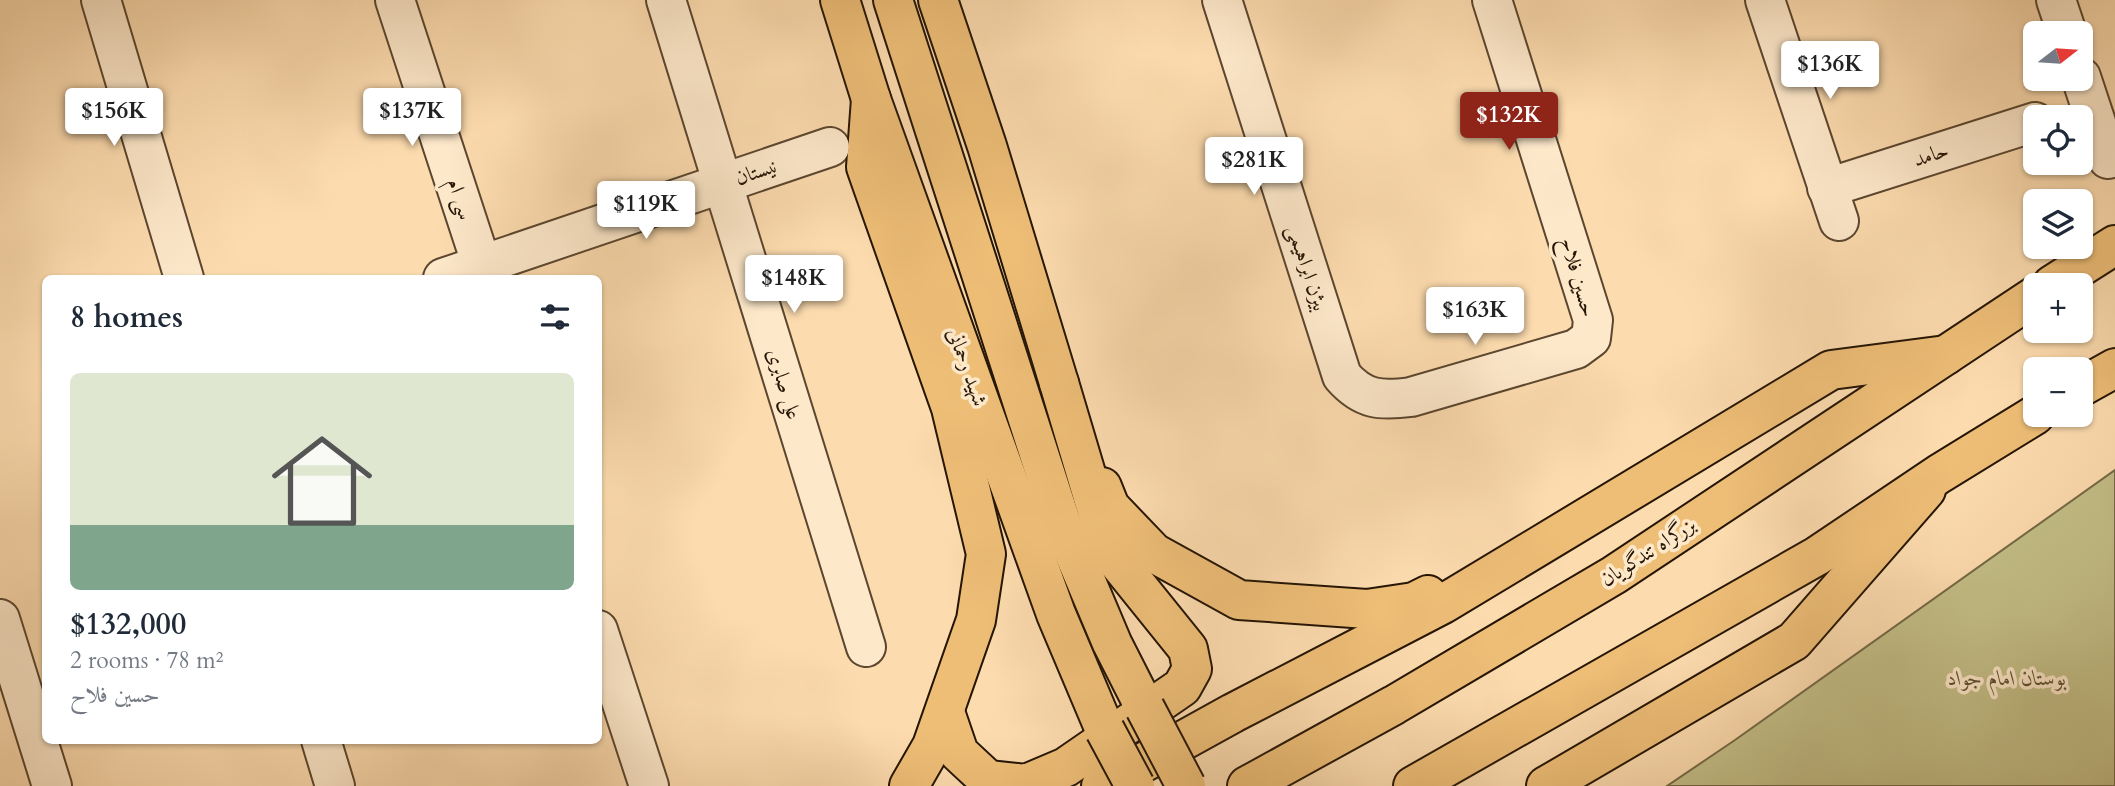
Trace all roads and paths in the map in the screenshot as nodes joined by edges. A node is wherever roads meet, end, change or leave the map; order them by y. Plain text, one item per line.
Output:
1 (101, 0) edge
2 (395, 0) edge
3 (666, 0) edge
4 (840, 0) edge
5 (892, 0) edge
6 (938, 0) edge
7 (1222, 0) edge
8 (1492, 0) edge
9 (1765, 0) edge
10 (2056, 0) edge
11 (2063, 21) edge
12 (2085, 91) edge
13 (871, 99) junction
14 (2066, 105) edge
15 (2023, 127) edge
16 (830, 147) dead end
17 (2108, 159) dead end
18 (722, 183) junction
19 (2115, 245) edge
20 (484, 272) edge
21 (2071, 273) edge
22 (183, 275) edge
23 (464, 275) edge
24 (2023, 304) edge
25 (1946, 355) junction
26 (2115, 368) edge
27 (1342, 376) joint
28 (2093, 380) edge
29 (1059, 383) junction
30 (2023, 422) edge
31 (1940, 474) junction
32 (1536, 547) junction
33 (0, 619) edge
34 (602, 642) edge
35 (866, 647) dead end
36 (10, 687) edge
37 (945, 712) junction
38 (322, 744) edge
39 (52, 786) edge
40 (335, 786) edge
41 (649, 786) edge
42 (909, 786) edge
43 (1101, 786) edge
44 (1135, 786) edge
45 (1185, 786) edge
46 (1247, 786) edge
47 (1413, 786) edge
48 (1546, 786) edge

1 - 22 street
2 - 20 street, سی ام
3 - 18 street, علی صابری
4 - 13 main road, شهید رحمانی
5 - 45 main road, شهید رحمانی, bridge
6 - 29 main road
7 - 27 street, بیژن ابراهیمی
8 - 27 street, حسین فلاح
9 - 15 street, حامد
10 - 11 street
12 - 14 street
12 - 17 street
13 - 37 main road
13 - 44 main road, شهید رحمانی, bridge
16 - 18 street, نیستان
18 - 20 street, نیستان
18 - 35 street, علی صابری
19 - 21 main road
20 - 23 street, نیستان
24 - 25 main road, بزرگراه تندگویان
25 - 32 main road
25 - 46 main road, بزرگراه تندگویان
26 - 28 main road
29 - 32 main road
29 - 37 main road
30 - 31 main road
31 - 47 main road
31 - 48 main road
32 - 43 main road
33 - 36 street
34 - 41 street
36 - 39 street
37 - 42 main road
38 - 40 street

